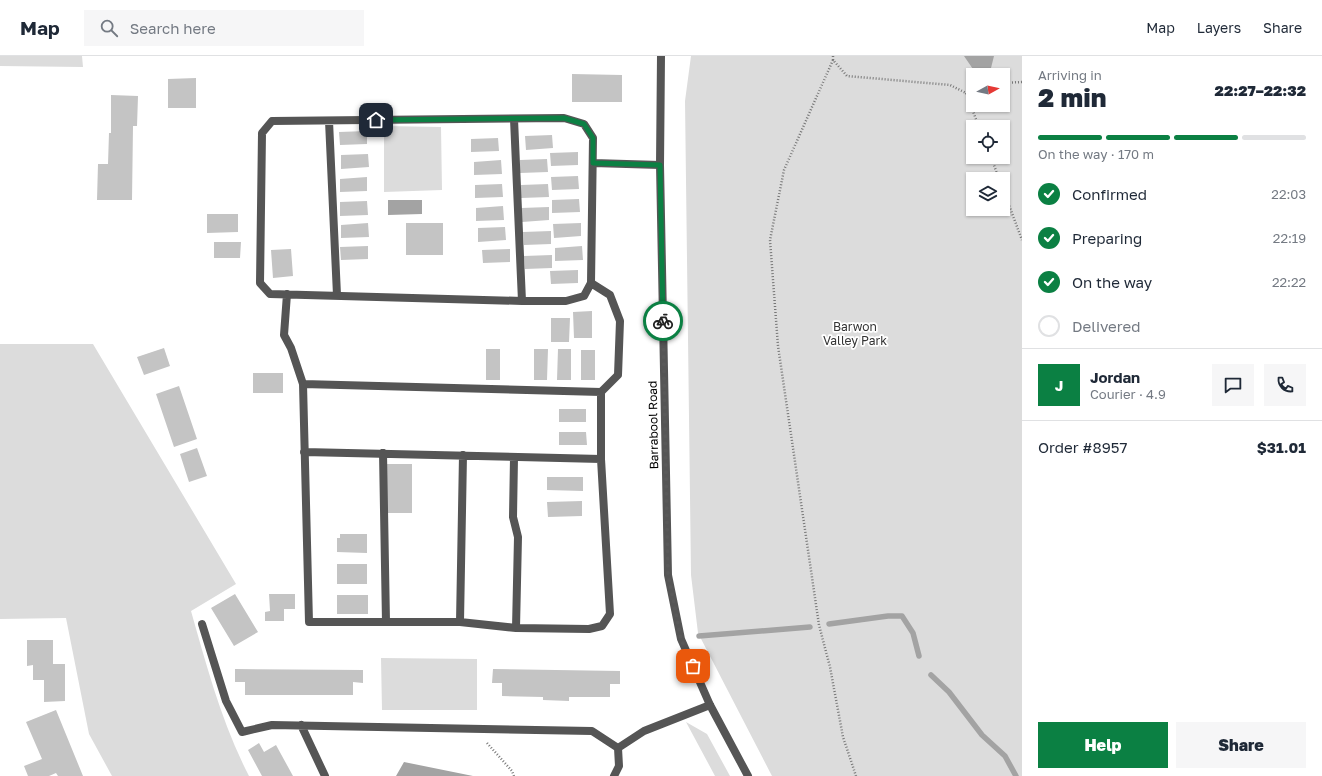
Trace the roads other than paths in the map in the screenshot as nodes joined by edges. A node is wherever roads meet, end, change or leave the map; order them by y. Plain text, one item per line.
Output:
1 (661, 56) edge
2 (514, 119) junction
3 (330, 121) junction
4 (593, 163) junction
5 (660, 165) junction
6 (591, 283) junction
7 (287, 294) junction
8 (337, 295) junction
9 (522, 301) junction
10 (303, 384) junction
11 (601, 392) junction
12 (304, 452) junction
13 (383, 454) junction
14 (463, 455) junction
15 (514, 458) junction
16 (601, 459) junction
17 (386, 622) junction
18 (460, 622) junction
19 (202, 624) dead end
20 (516, 628) junction
21 (710, 705) junction
22 (301, 725) junction
23 (618, 748) junction
24 (325, 776) edge
25 (614, 776) edge
26 (748, 776) edge

1 - 5 street, Barrabool Road
2 - 3 street
2 - 4 street
2 - 9 street
3 - 7 street
3 - 8 street
4 - 5 street
4 - 6 street
5 - 21 street, Barrabool Road
6 - 9 street
6 - 11 street
7 - 8 street
7 - 10 street
8 - 9 street
10 - 11 street
10 - 12 street
11 - 16 street
12 - 13 street
12 - 17 street
13 - 14 street
13 - 17 street
14 - 15 street
14 - 18 street
15 - 16 street
15 - 20 street
16 - 20 street
17 - 18 street
18 - 20 street
19 - 22 street
21 - 23 street
21 - 26 street, Barrabool Road
22 - 23 street
22 - 24 street
23 - 25 street

